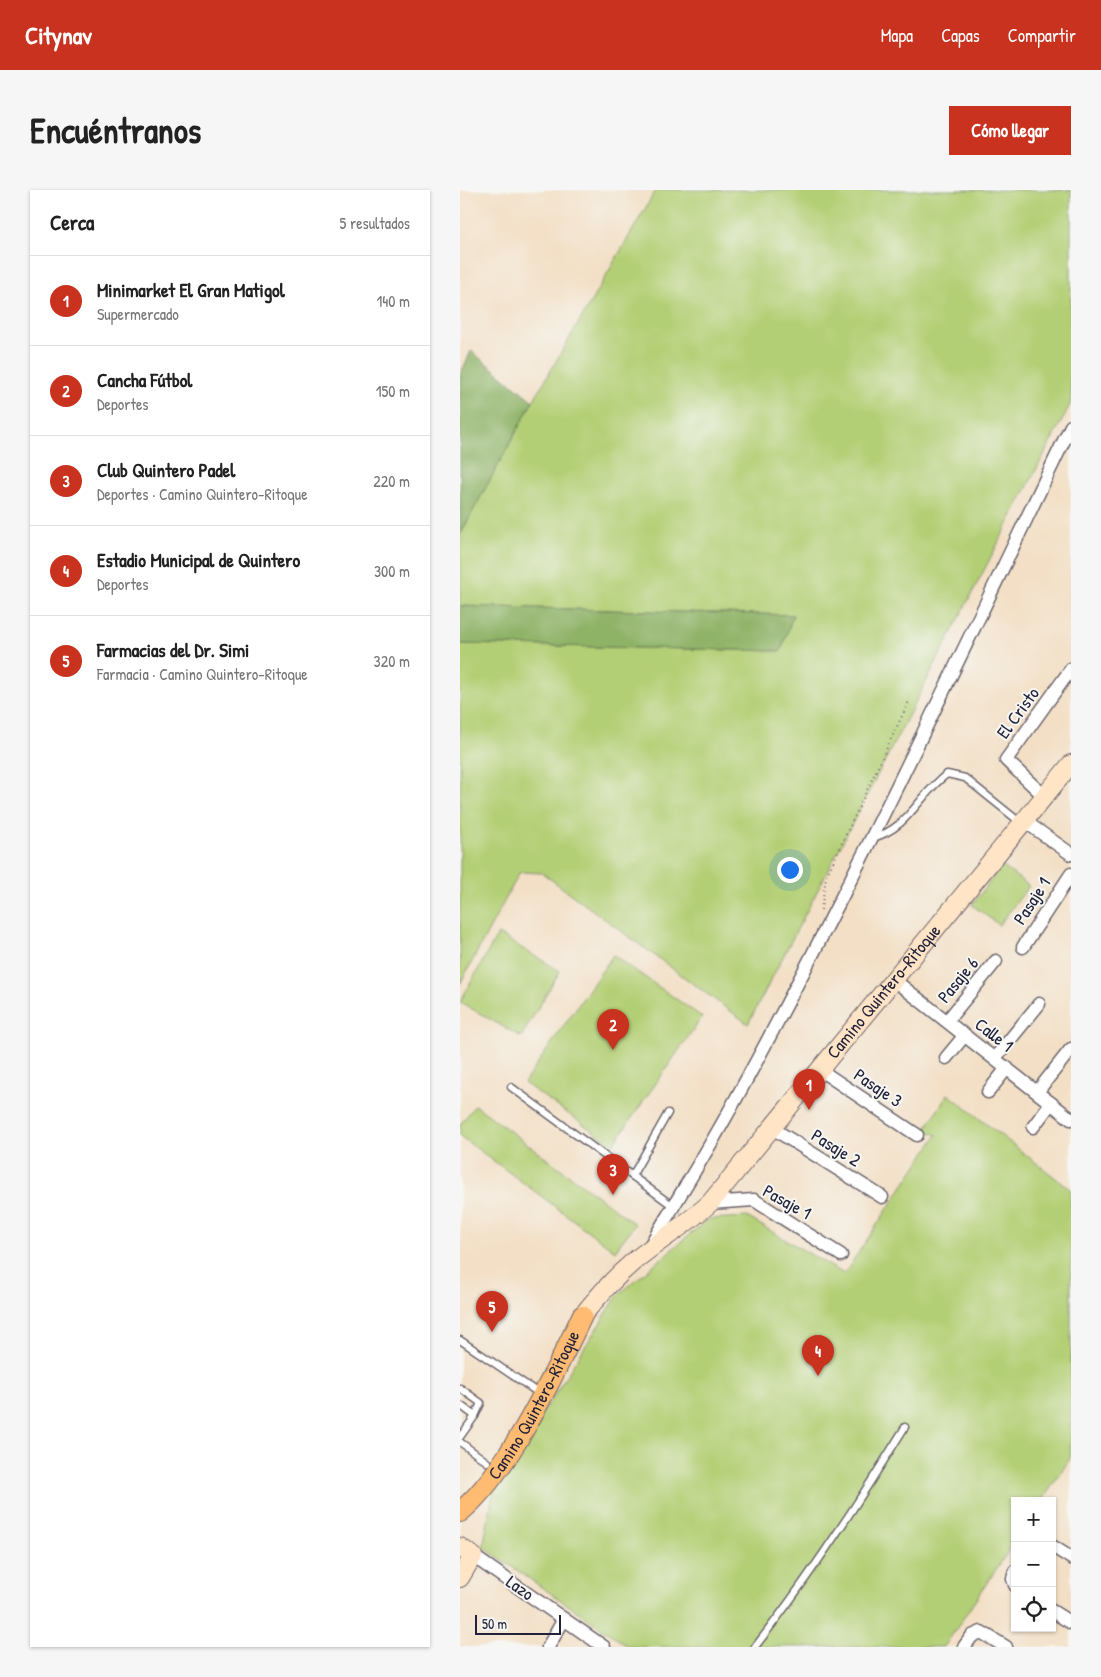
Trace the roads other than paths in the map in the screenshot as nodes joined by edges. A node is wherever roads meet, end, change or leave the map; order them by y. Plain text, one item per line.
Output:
1 (1071, 426) edge
2 (1071, 669) edge
3 (1071, 764) edge
4 (1043, 795) junction
5 (1022, 821) junction
6 (870, 838) junction
7 (1071, 854) edge
8 (1071, 874) edge
9 (1023, 947) dead end
10 (996, 961) dead end
11 (894, 980) junction
12 (1039, 1004) dead end
13 (947, 1021) junction
14 (965, 1035) junction
15 (1071, 1049) edge
16 (946, 1058) dead end
17 (995, 1058) junction
18 (1006, 1068) junction
19 (820, 1070) junction
20 (511, 1087) dead end
21 (988, 1092) dead end
22 (1037, 1092) junction
23 (1051, 1103) junction
24 (668, 1113) dead end
25 (1071, 1119) edge
26 (1033, 1127) dead end
27 (772, 1128) junction
28 (917, 1135) dead end
29 (632, 1176) junction
30 (882, 1197) dead end
31 (710, 1203) junction
32 (673, 1206) junction
33 (648, 1251) junction
34 (841, 1255) dead end
35 (582, 1316) junction
36 (460, 1340) edge
37 (460, 1388) edge
38 (534, 1390) junction
39 (460, 1405) edge
40 (475, 1416) junction
41 (905, 1427) dead end
42 (460, 1437) edge
43 (460, 1442) edge
44 (487, 1462) junction
45 (485, 1487) junction
46 (460, 1498) edge
47 (460, 1512) edge
48 (1056, 1549) edge
49 (466, 1551) edge
50 (1071, 1558) edge
51 (460, 1578) edge
52 (1056, 1613) edge
53 (564, 1620) junction
54 (1071, 1623) edge
55 (967, 1642) edge
56 (548, 1647) edge
57 (604, 1647) edge
58 (755, 1647) edge
59 (1006, 1647) edge

1 - 6 street
2 - 4 street, El Cristo
3 - 4 main road, Camino Quintero-Ritoque
4 - 5 main road, Camino Quintero-Ritoque
5 - 6 lane
5 - 7 street
5 - 11 main road, Camino Quintero-Ritoque
6 - 32 street
8 - 9 street, Pasaje 1
10 - 13 street, Pasaje 6
11 - 13 street, Calle 1
11 - 19 main road, Camino Quintero-Ritoque
12 - 17 street
13 - 14 street, Calle 1
14 - 16 street
14 - 17 street, Calle 1
15 - 22 street
17 - 18 street, Calle 1
18 - 21 street
18 - 22 street, Calle 1
19 - 27 main road, Camino Quintero-Ritoque
19 - 28 street, Pasaje 3
20 - 29 lane
22 - 23 street, Calle 1
23 - 25 street, Calle 1
23 - 26 street
24 - 29 lane
27 - 30 street, Pasaje 2
27 - 31 main road, Camino Quintero-Ritoque
29 - 32 lane
31 - 33 main road, Camino Quintero-Ritoque
31 - 34 street, Pasaje 1
32 - 33 street
33 - 35 main road, Camino Quintero-Ritoque
35 - 38 main road, Camino Quintero-Ritoque
35 - 45 main road, Camino Quintero-Ritoque
36 - 38 lane
37 - 40 lane
38 - 44 main road, Camino Quintero-Ritoque
39 - 40 lane
40 - 42 lane
41 - 58 lane
43 - 44 lane
44 - 45 main road
44 - 46 main road, Camino Quintero-Ritoque
45 - 47 main road, Camino Quintero-Ritoque
48 - 50 street
49 - 51 main road
49 - 53 street, Lazo
52 - 54 street
53 - 56 street
53 - 57 street, Lazo
55 - 59 street

